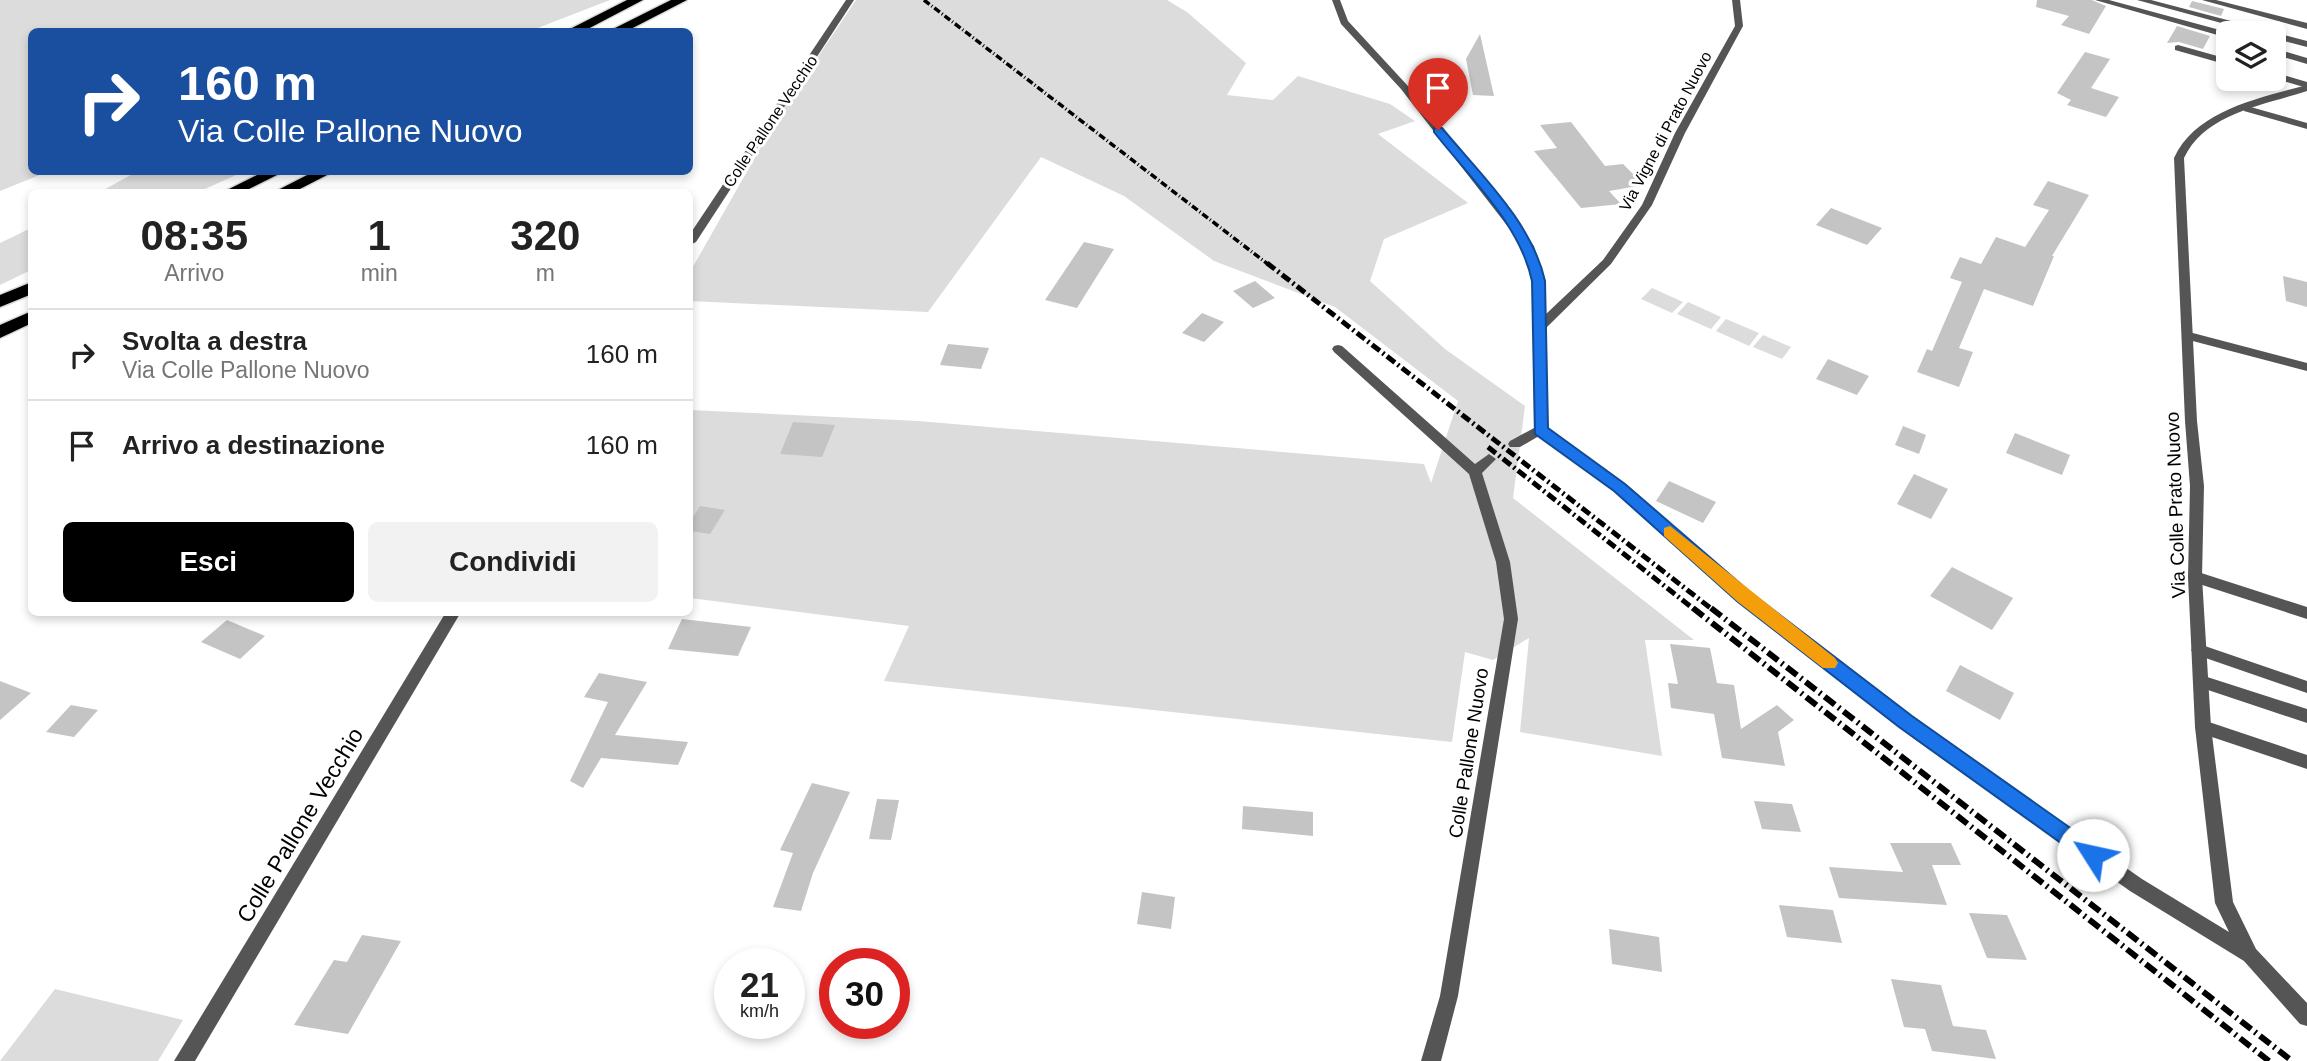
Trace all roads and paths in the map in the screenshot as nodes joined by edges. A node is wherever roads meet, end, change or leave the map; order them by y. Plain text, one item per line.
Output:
1 (637, 0) edge
2 (681, 0) edge
3 (850, 0) edge
4 (1336, 0) edge
5 (1736, 0) edge
6 (2099, 0) edge
7 (2141, 0) edge
8 (2206, 0) edge
9 (2130, 12) dead end
10 (2221, 21) edge
11 (2307, 26) edge
12 (578, 28) edge
13 (622, 28) edge
14 (2216, 34) edge
15 (2216, 34) edge
16 (2286, 38) edge
17 (2307, 44) edge
18 (2178, 48) dead end
19 (2286, 52) edge
20 (2307, 58) edge
21 (2216, 59) edge
22 (2286, 79) edge
23 (2307, 86) edge
24 (2247, 109) junction
25 (2307, 126) edge
26 (268, 175) edge
27 (319, 175) edge
28 (238, 189) edge
29 (288, 189) edge
30 (693, 237) edge
31 (28, 289) edge
32 (0, 302) edge
33 (28, 318) edge
34 (1539, 328) junction
35 (0, 332) edge
36 (2189, 336) junction
37 (1338, 349) dead end
38 (2307, 367) edge
39 (1540, 430) junction
40 (1515, 444) tunnel mouth
41 (1489, 459) tunnel mouth
42 (1475, 472) junction
43 (2195, 577) junction
44 (2307, 613) edge
45 (452, 616) edge
46 (2199, 650) junction
47 (2201, 681) junction
48 (2307, 687) edge
49 (2307, 716) edge
50 (2203, 727) junction
51 (2307, 762) edge
52 (2250, 955) junction
53 (2307, 1017) edge
54 (184, 1061) edge
55 (1431, 1061) edge

1 - 12 highway
2 - 13 highway
3 - 30 street, Colle Pallone Vecchio
4 - 34 street
5 - 34 street, Via Vigne di Prato Nuovo
6 - 14 street
7 - 10 street
8 - 11 street
9 - 15 street
16 - 17 street
18 - 21 street
19 - 20 street
22 - 23 street
23 - 24 street, Via Colle Prato Nuovo
24 - 25 street
24 - 36 street, Via Colle Prato Nuovo
26 - 28 highway
27 - 29 highway
31 - 32 highway
33 - 35 highway
34 - 39 street
36 - 38 street
36 - 43 street, Via Colle Prato Nuovo
37 - 42 street
39 - 40 street
39 - 52 street
41 - 42 street
42 - 55 street, Colle Pallone Nuovo
43 - 44 street
43 - 46 street, Via Colle Prato Nuovo
45 - 54 street, Colle Pallone Vecchio
46 - 47 street, Via Colle Prato Nuovo
46 - 48 street
47 - 49 street
47 - 50 street, Via Colle Prato Nuovo
50 - 51 street
50 - 52 street, Via Colle Prato Nuovo
52 - 53 street, Via Colle Prato Nuovo

